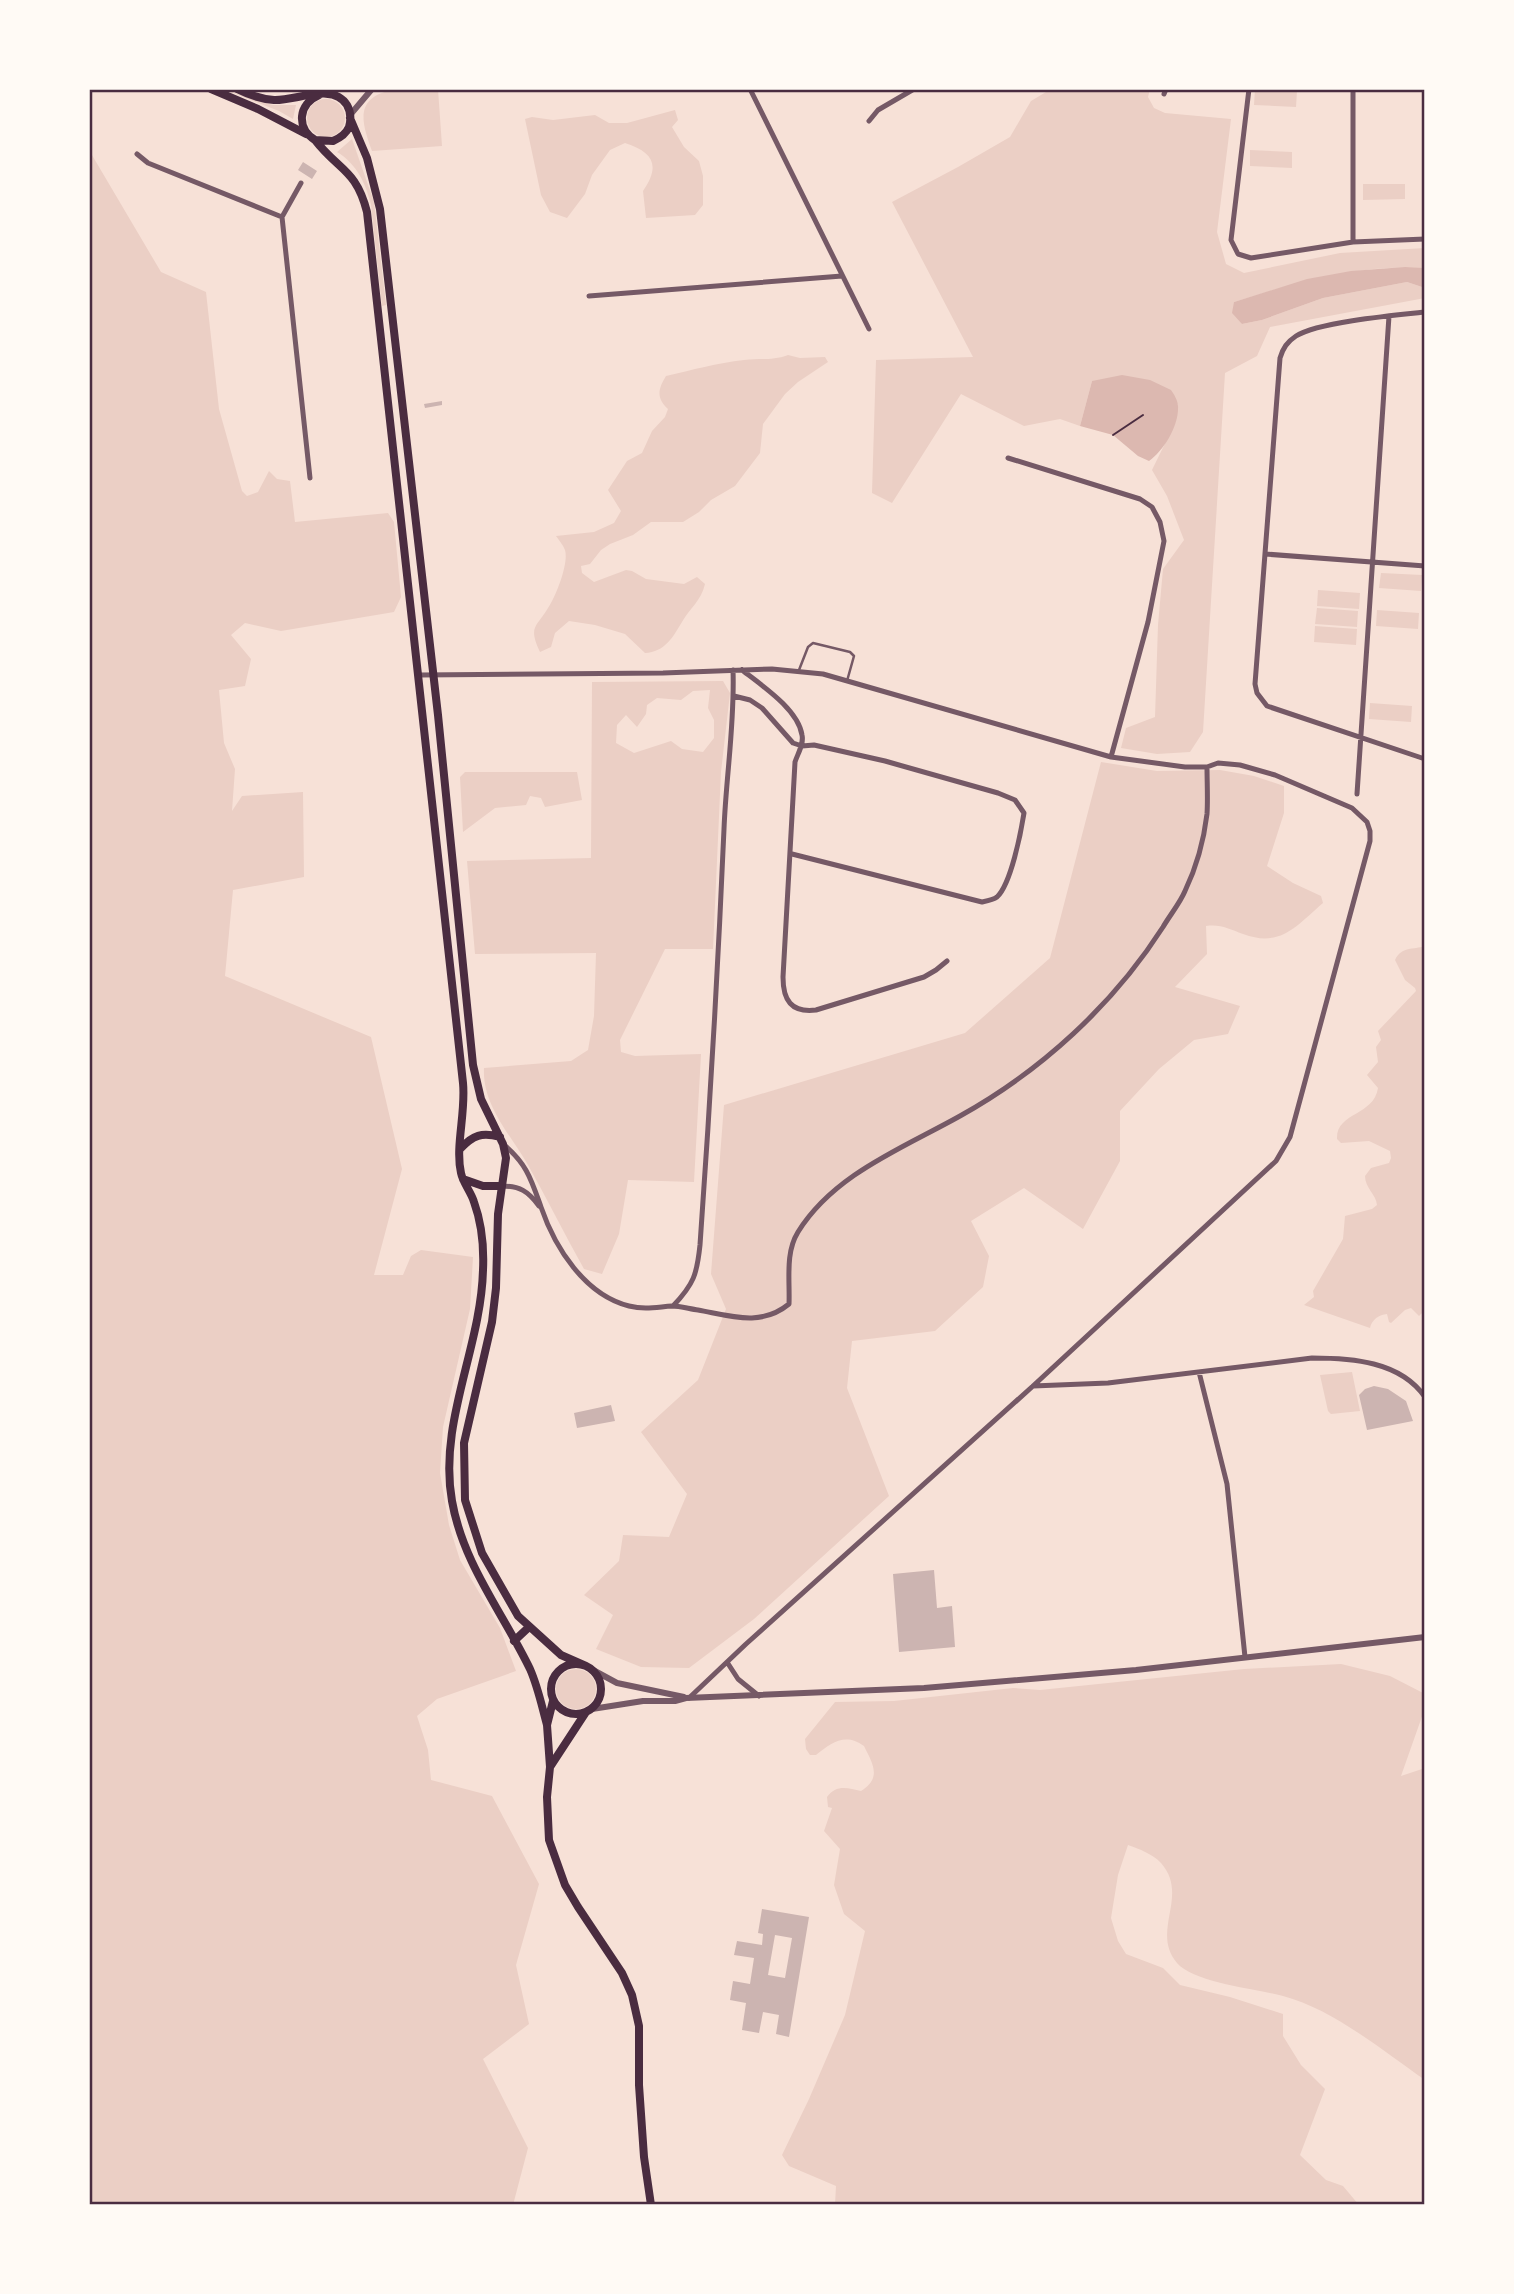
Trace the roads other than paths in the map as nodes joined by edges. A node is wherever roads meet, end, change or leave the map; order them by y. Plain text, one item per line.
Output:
1 (211, 89) edge
2 (237, 89) edge
3 (333, 89) edge
4 (372, 89) edge
5 (750, 89) edge
6 (914, 89) edge
7 (1249, 89) edge
8 (1353, 89) edge
9 (321, 94) junction
10 (350, 116) junction
11 (869, 121) dead end
12 (313, 139) junction
13 (137, 154) dead end
14 (301, 183) dead end
15 (282, 217) junction
16 (1425, 239) edge
17 (1353, 242) junction
18 (842, 276) junction
19 (589, 296) dead end
20 (1425, 313) edge
21 (1389, 316) junction
22 (869, 329) dead end
23 (1008, 458) dead end
24 (310, 478) dead end
25 (1265, 554) junction
26 (1372, 562) junction
27 (1425, 566) edge
28 (733, 670) junction
29 (742, 670) junction
30 (799, 671) junction
31 (433, 675) junction
32 (420, 676) junction
33 (847, 681) junction
34 (734, 695) junction
35 (1360, 738) junction
36 (802, 746) junction
37 (1111, 757) junction
38 (1425, 759) edge
39 (1207, 767) junction
40 (1357, 794) dead end
41 (792, 853) junction
42 (947, 961) dead end
43 (502, 1141) junction
44 (459, 1149) junction
45 (463, 1179) junction
46 (501, 1186) junction
47 (541, 1208) junction
48 (673, 1306) junction
49 (1199, 1372) junction
50 (1043, 1377) junction
51 (1033, 1386) junction
52 (1057, 1387) junction
53 (1425, 1397) edge
54 (529, 1627) junction
55 (1425, 1637) edge
56 (514, 1642) junction
57 (1245, 1657) junction
58 (727, 1662) junction
59 (589, 1668) junction
60 (539, 1696) junction
61 (552, 1696) junction
62 (759, 1696) junction
63 (688, 1698) junction
64 (589, 1711) junction
65 (547, 1725) junction
66 (550, 1767) junction
67 (651, 2205) edge

1 - 12 main road
2 - 9 main road
3 - 9 street
4 - 10 street
5 - 18 street
6 - 11 street
7 - 17 street
8 - 17 street
9 - 10 main road
9 - 12 main road
10 - 12 main road
10 - 31 main road
12 - 32 main road
13 - 15 street
14 - 15 street
15 - 24 street
16 - 17 street
18 - 19 street
18 - 22 street
20 - 21 street
21 - 25 street
21 - 26 street
23 - 37 street
25 - 26 street
25 - 35 street
26 - 27 street
26 - 35 street
28 - 29 street
28 - 31 street
28 - 34 street
29 - 30 street
29 - 36 street
30 - 33 street
30 - 33 lane
31 - 32 street
31 - 43 main road
32 - 44 main road
33 - 37 street
34 - 36 street
34 - 48 street
35 - 38 street
35 - 40 street
36 - 41 street
36 - 41 street
37 - 39 street
39 - 48 street
39 - 50 street
41 - 42 street
43 - 44 main road
43 - 46 main road
43 - 47 street
44 - 45 main road
45 - 46 main road
45 - 56 main road
46 - 47 street
46 - 54 main road
47 - 48 street
49 - 52 street
49 - 53 street
49 - 57 street
50 - 51 street
50 - 52 street
51 - 52 street
51 - 58 street
54 - 56 main road
54 - 59 main road
55 - 57 street
56 - 60 main road
57 - 62 street
58 - 62 street
58 - 63 street
59 - 61 main road
59 - 63 street
59 - 64 main road
60 - 61 main road
60 - 65 main road
61 - 64 main road
61 - 65 main road
62 - 63 street
63 - 64 street
64 - 66 main road
65 - 66 main road
66 - 67 main road

